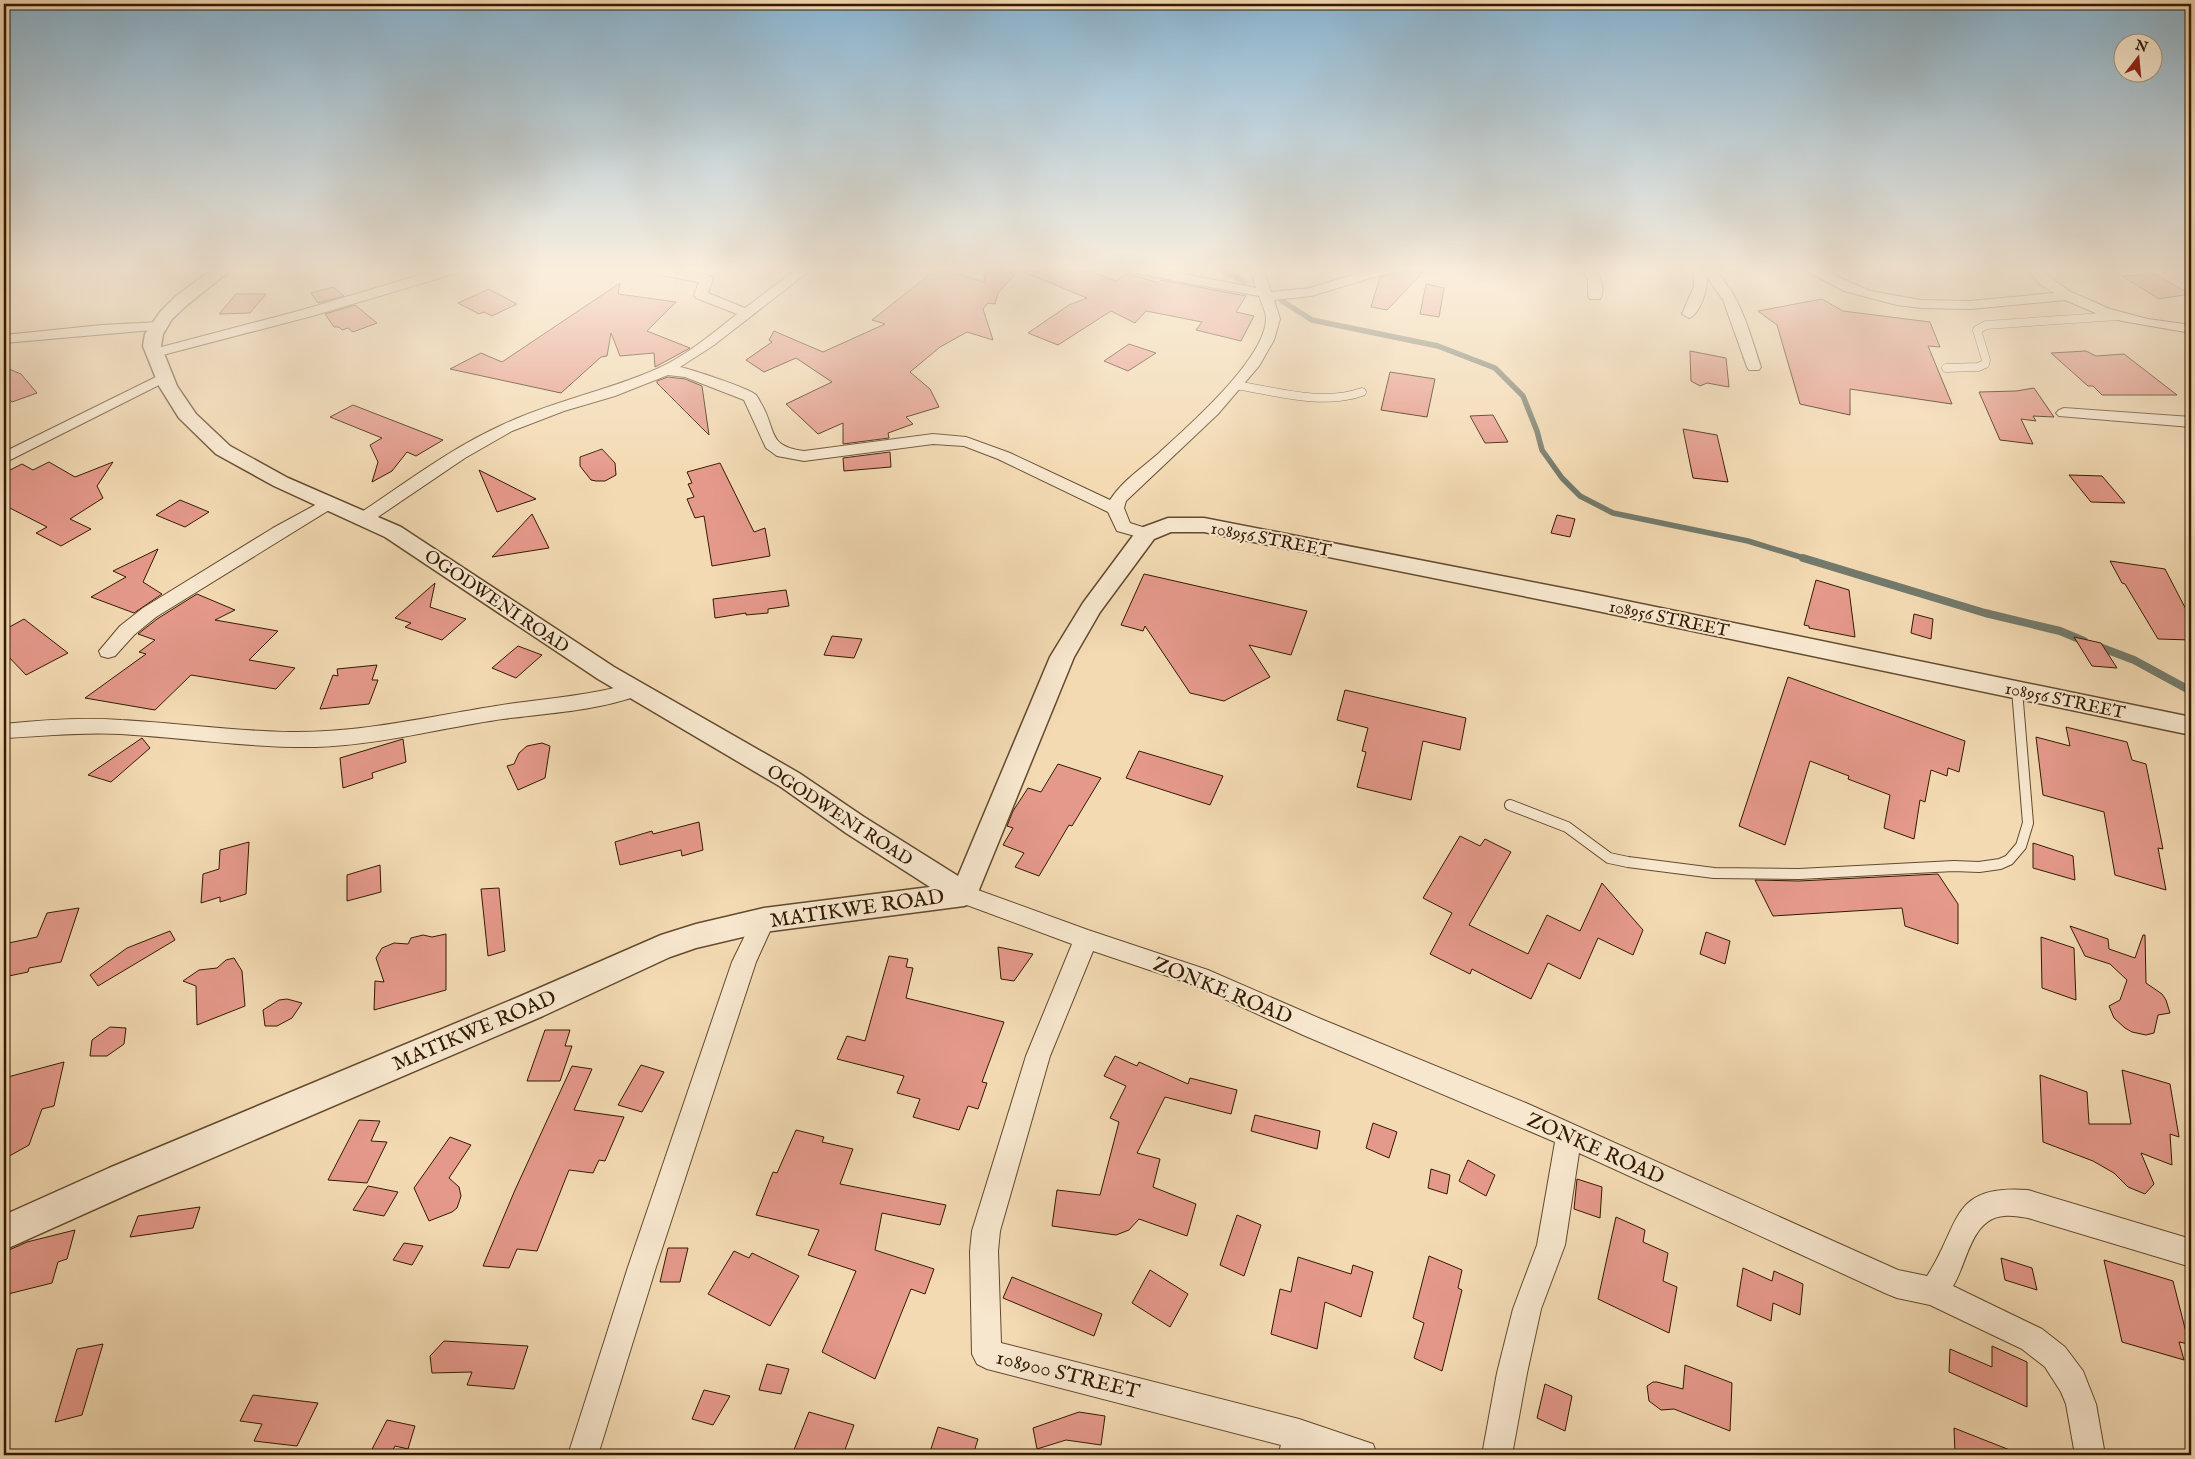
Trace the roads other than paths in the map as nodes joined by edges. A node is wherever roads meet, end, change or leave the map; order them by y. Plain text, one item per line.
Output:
1 (33, 336) edge
2 (154, 336) edge
3 (219, 336) edge
4 (717, 336) edge
5 (1268, 336) edge
6 (1743, 336) edge
7 (1979, 336) edge
8 (4, 339) edge
9 (155, 353) junction
10 (1754, 367) dead end
11 (1946, 368) dead end
12 (666, 370) junction
13 (164, 377) junction
14 (1235, 385) junction
15 (1362, 392) dead end
16 (2064, 413) dead end
17 (2191, 422) edge
18 (4, 458) edge
19 (328, 503) junction
20 (1115, 509) junction
21 (363, 519) junction
22 (1146, 534) junction
23 (108, 652) dead end
24 (633, 690) junction
25 (2017, 690) junction
26 (2191, 726) edge
27 (4, 731) edge
28 (1510, 805) dead end
29 (964, 894) junction
30 (764, 920) junction
31 (1086, 939) junction
32 (1569, 1137) junction
33 (4, 1233) edge
34 (2191, 1253) edge
35 (1933, 1291) junction
36 (1296, 1445) edge
37 (583, 1455) edge
38 (1362, 1455) edge
39 (1497, 1455) edge
40 (2090, 1455) edge

1 - 8 street
2 - 9 street, OGODWENI ROAD
3 - 9 street
4 - 12 street
5 - 14 street
6 - 10 street
7 - 11 lane
9 - 13 street, OGODWENI ROAD
12 - 20 street
12 - 21 street
13 - 18 street
13 - 19 street, OGODWENI ROAD
14 - 15 lane
14 - 20 street
16 - 17 street
19 - 21 street, OGODWENI ROAD
19 - 23 street
20 - 22 street
21 - 24 street, OGODWENI ROAD
22 - 25 street, 108956 STREET
22 - 29 street
24 - 27 street
24 - 29 street, OGODWENI ROAD
25 - 26 street, 108956 STREET
25 - 28 lane
29 - 30 street, MATIKWE ROAD
29 - 31 street, ZONKE ROAD
30 - 33 street, MATIKWE ROAD
30 - 37 street
31 - 32 street, ZONKE ROAD
31 - 36 street, 108900 STREET
32 - 35 street, ZONKE ROAD
32 - 39 street
34 - 35 street
35 - 40 street
36 - 38 street, 108900 STREET

